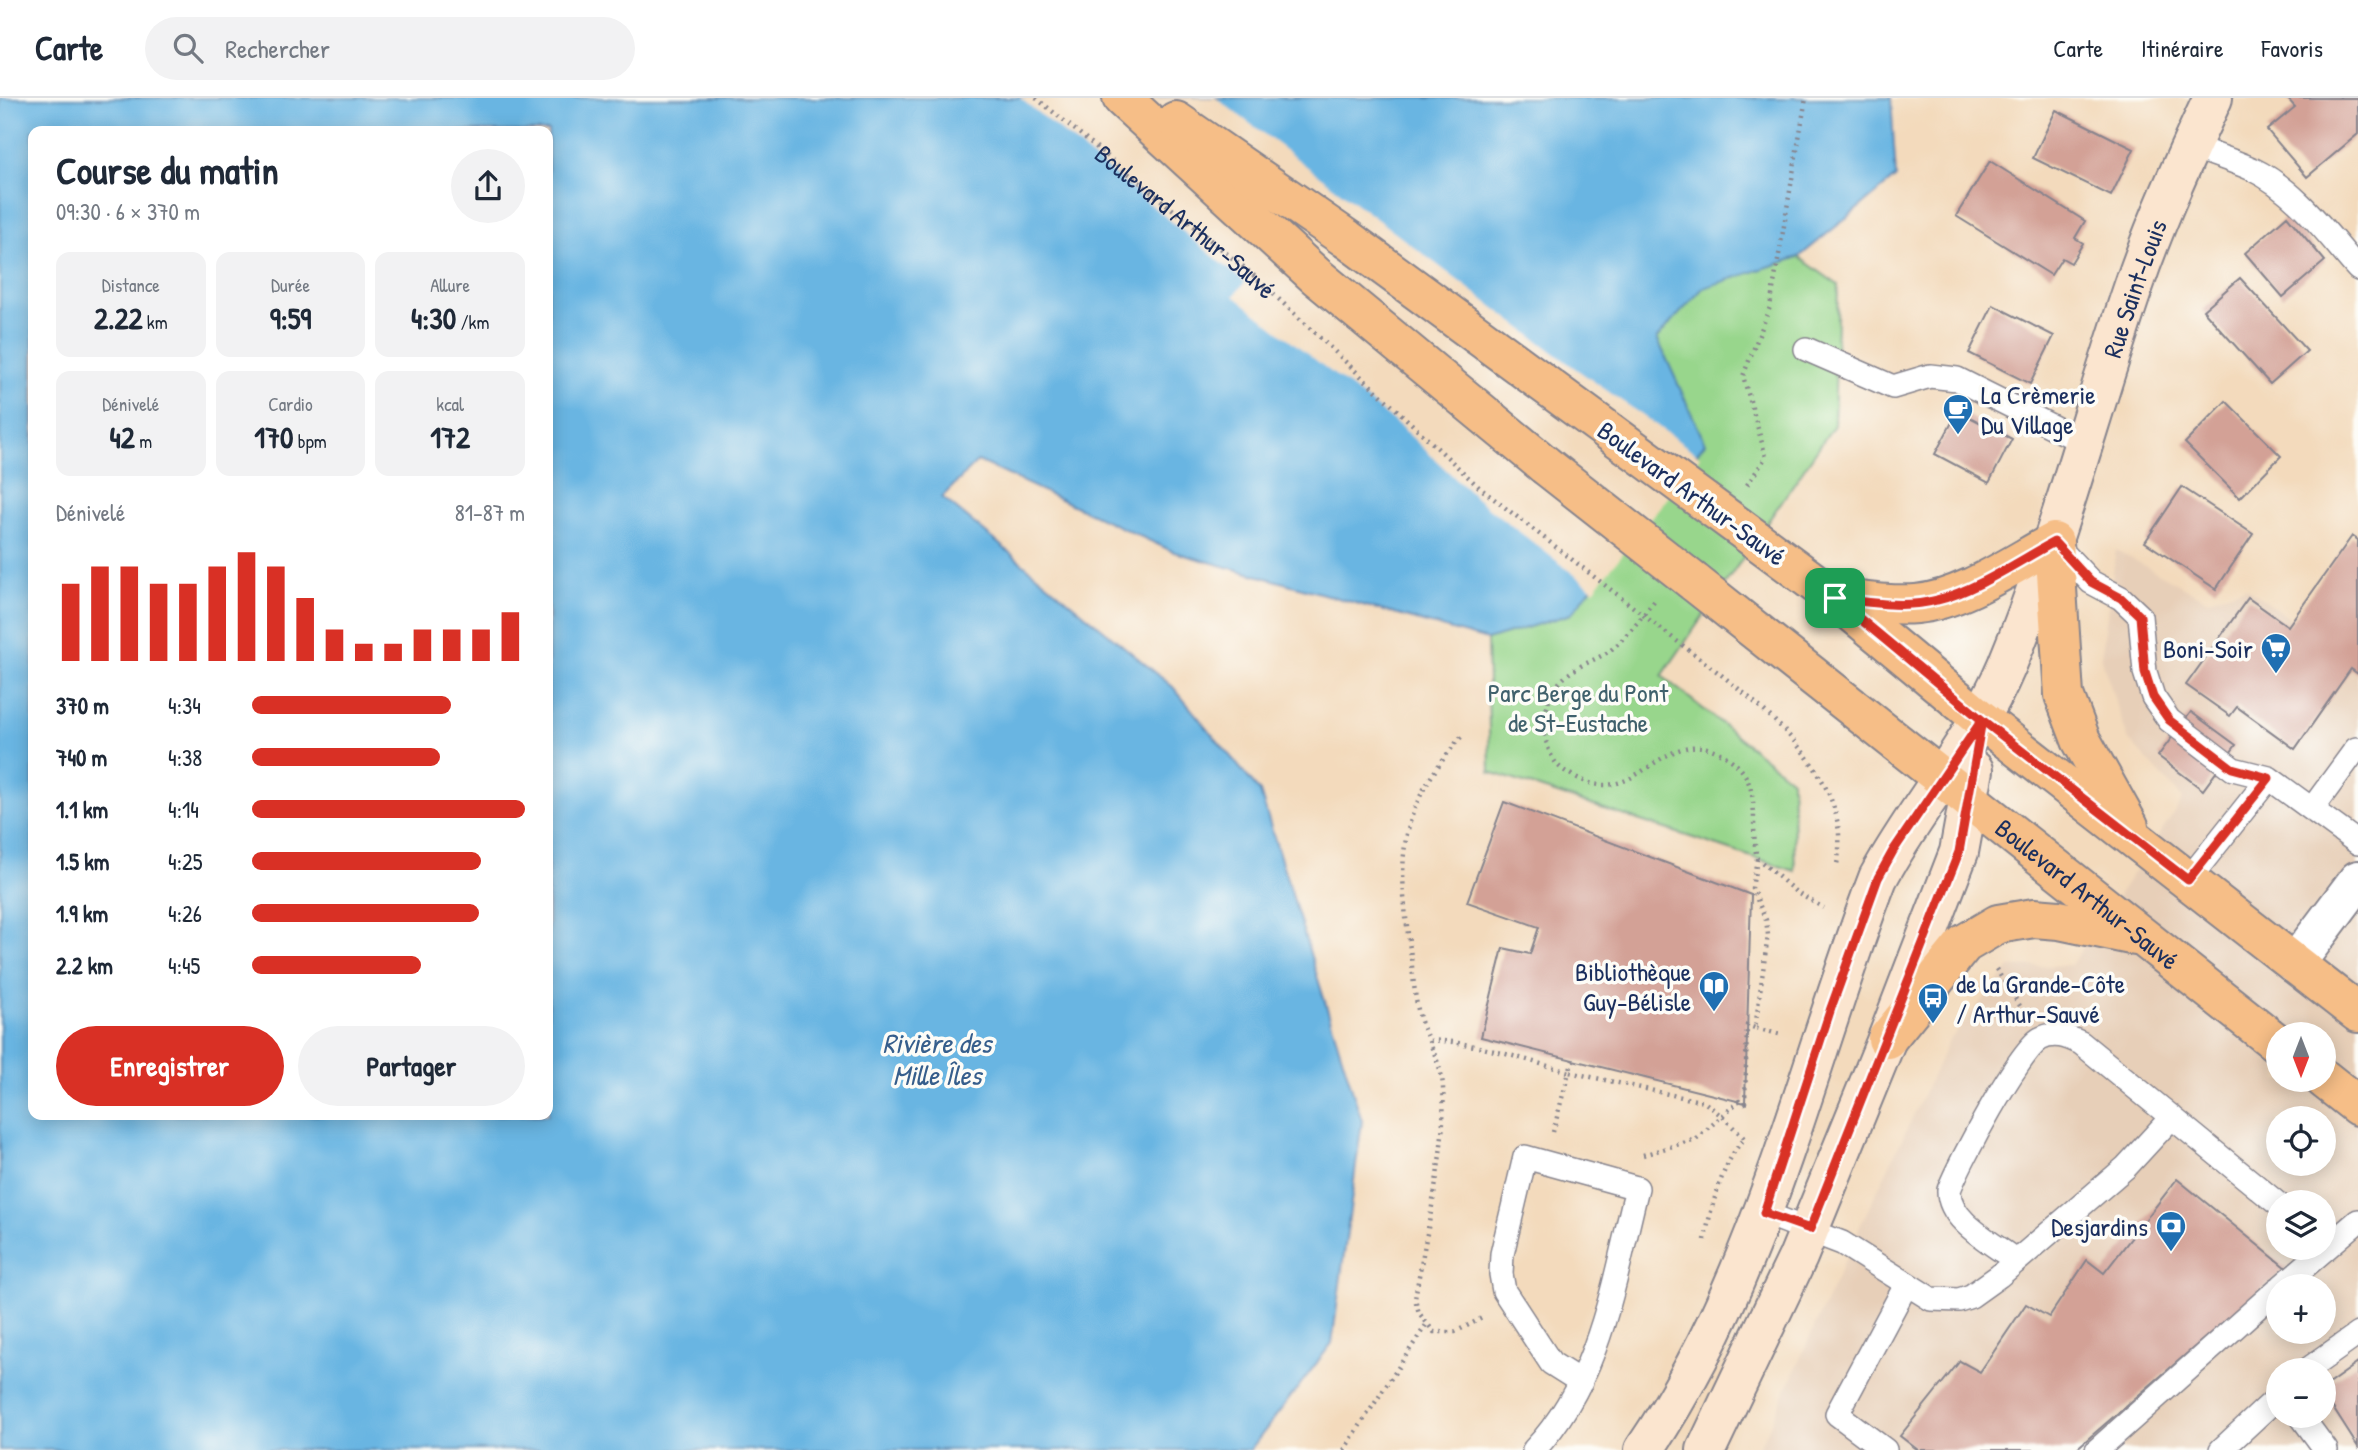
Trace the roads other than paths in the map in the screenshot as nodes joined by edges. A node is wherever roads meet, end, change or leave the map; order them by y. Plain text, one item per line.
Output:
1 (1122, 98) edge
2 (1143, 98) edge
3 (2213, 98) edge
4 (2191, 146) junction
5 (2358, 269) edge
6 (1805, 349) dead end
7 (2085, 443) junction
8 (2054, 542) junction
9 (1835, 598) junction
10 (1982, 720) junction
11 (2356, 748) dead end
12 (2269, 778) junction
13 (1955, 791) junction
14 (2312, 809) junction
15 (2136, 839) junction
16 (2358, 843) edge
17 (2188, 880) junction
18 (2358, 880) edge
19 (2141, 937) junction
20 (2294, 964) junction
21 (2358, 1013) edge
22 (2266, 1035) edge
23 (1887, 1039) junction
24 (2336, 1089) edge
25 (2358, 1106) edge
26 (2172, 1117) junction
27 (2266, 1194) edge
28 (1764, 1213) junction
29 (2358, 1221) edge
30 (1810, 1229) junction
31 (2336, 1237) edge
32 (2309, 1260) edge
33 (2016, 1261) junction
34 (2295, 1274) edge
35 (1906, 1285) junction
36 (2266, 1300) edge
37 (2358, 1334) edge
38 (2323, 1358) edge
39 (1581, 1382) junction
40 (2266, 1408) edge
41 (2310, 1428) edge
42 (1715, 1447) edge
43 (1534, 1450) edge
44 (1644, 1450) edge
45 (1885, 1450) edge
46 (2097, 1450) edge
47 (2221, 1450) edge
48 (2326, 1450) edge

1 - 13 main road, Boulevard Arthur-Sauvé, bridge
2 - 9 main road, Boulevard Arthur-Sauvé, bridge
3 - 4 main road, Rue Saint-Louis
4 - 5 lane
4 - 7 main road, Rue Saint-Louis
6 - 7 lane
7 - 8 main road, Rue Saint-Louis
8 - 9 main road
8 - 10 main road, Rue Saint-Louis
8 - 12 lane
8 - 15 main road
9 - 10 main road, Boulevard Arthur-Sauvé
10 - 13 main road, Rue Saint-Louis
10 - 15 main road, Boulevard Arthur-Sauvé
11 - 14 lane
12 - 14 lane
12 - 17 lane
13 - 19 main road, Boulevard Arthur-Sauvé
13 - 23 main road
13 - 28 main road, Rue Saint-Louis
14 - 16 lane
15 - 17 main road, Boulevard Arthur-Sauvé
17 - 20 main road, Boulevard Arthur-Sauvé
18 - 20 street
19 - 22 main road, Boulevard Arthur-Sauvé
19 - 23 main road
20 - 21 main road, Boulevard Arthur-Sauvé
23 - 30 main road
24 - 25 main road
26 - 27 lane
26 - 33 lane
26 - 33 lane
28 - 30 lane
28 - 44 main road, Rue Saint-Louis
29 - 31 lane
30 - 35 lane
30 - 42 main road
32 - 34 lane
33 - 35 lane
35 - 45 lane
36 - 46 lane
37 - 38 lane
39 - 39 lane
39 - 43 lane
40 - 47 lane
41 - 48 lane

